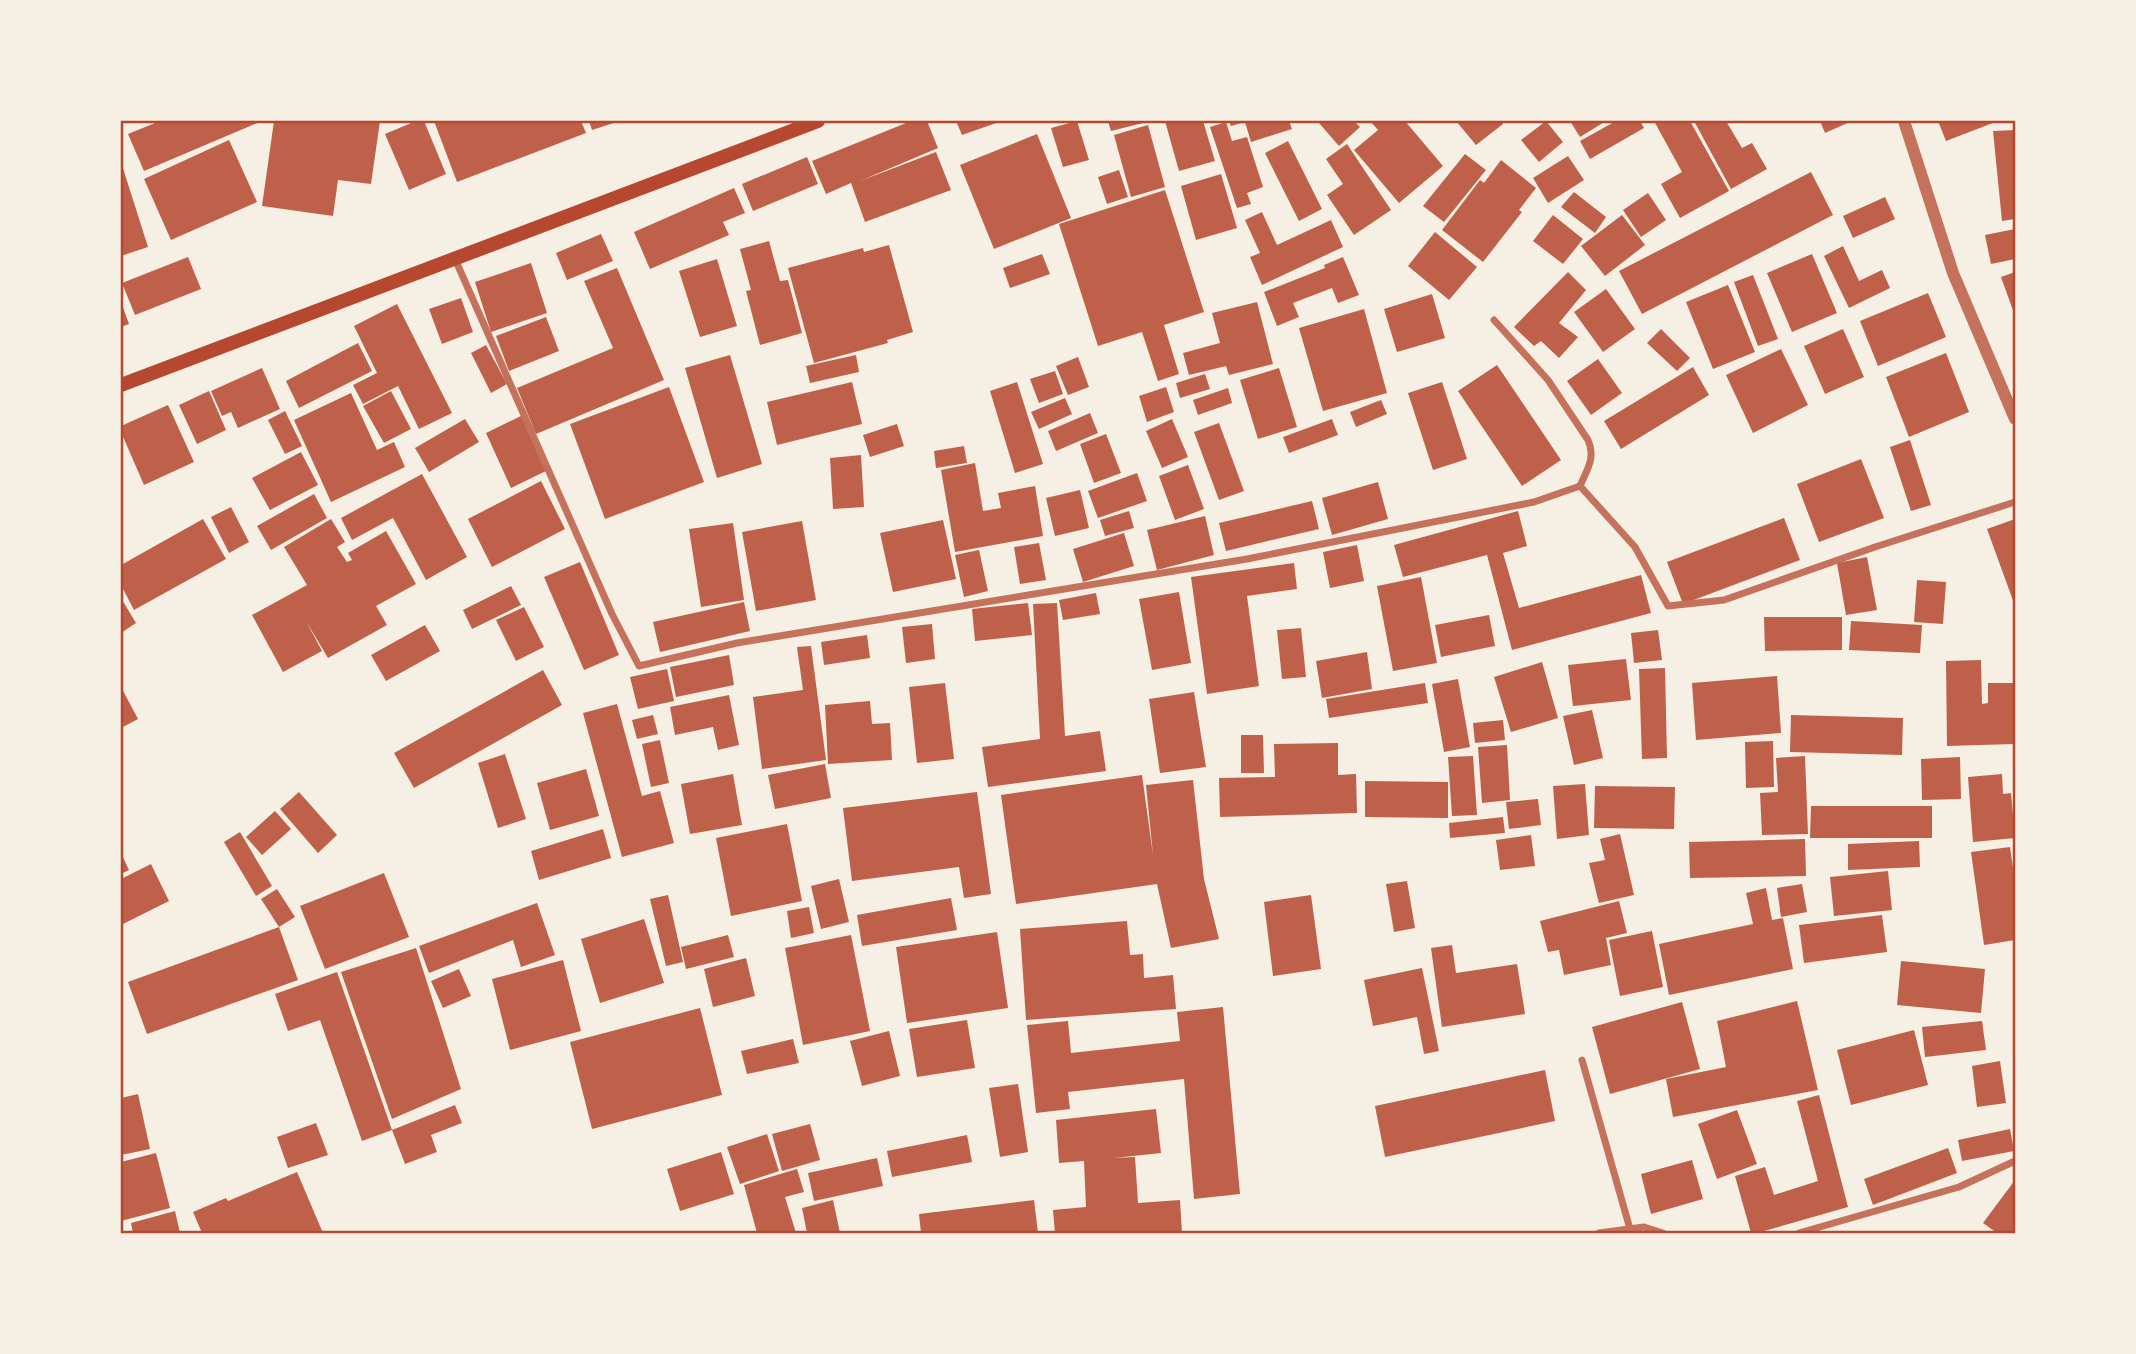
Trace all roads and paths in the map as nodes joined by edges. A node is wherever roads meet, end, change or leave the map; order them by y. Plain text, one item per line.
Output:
1 (818, 121) edge
2 (1904, 121) edge
3 (455, 258) junction
4 (1494, 320) dead end
5 (121, 385) edge
6 (2015, 419) edge
7 (1580, 486) junction
8 (2015, 502) edge
9 (1583, 1060) dead end
10 (2015, 1161) edge
11 (1630, 1229) junction
12 (1600, 1233) edge
13 (1663, 1233) edge
14 (1799, 1233) edge

1 - 3 main road
2 - 6 street
3 - 5 main road
3 - 7 street
4 - 7 street
7 - 8 street
9 - 11 street
10 - 14 street
11 - 12 street
11 - 13 street

